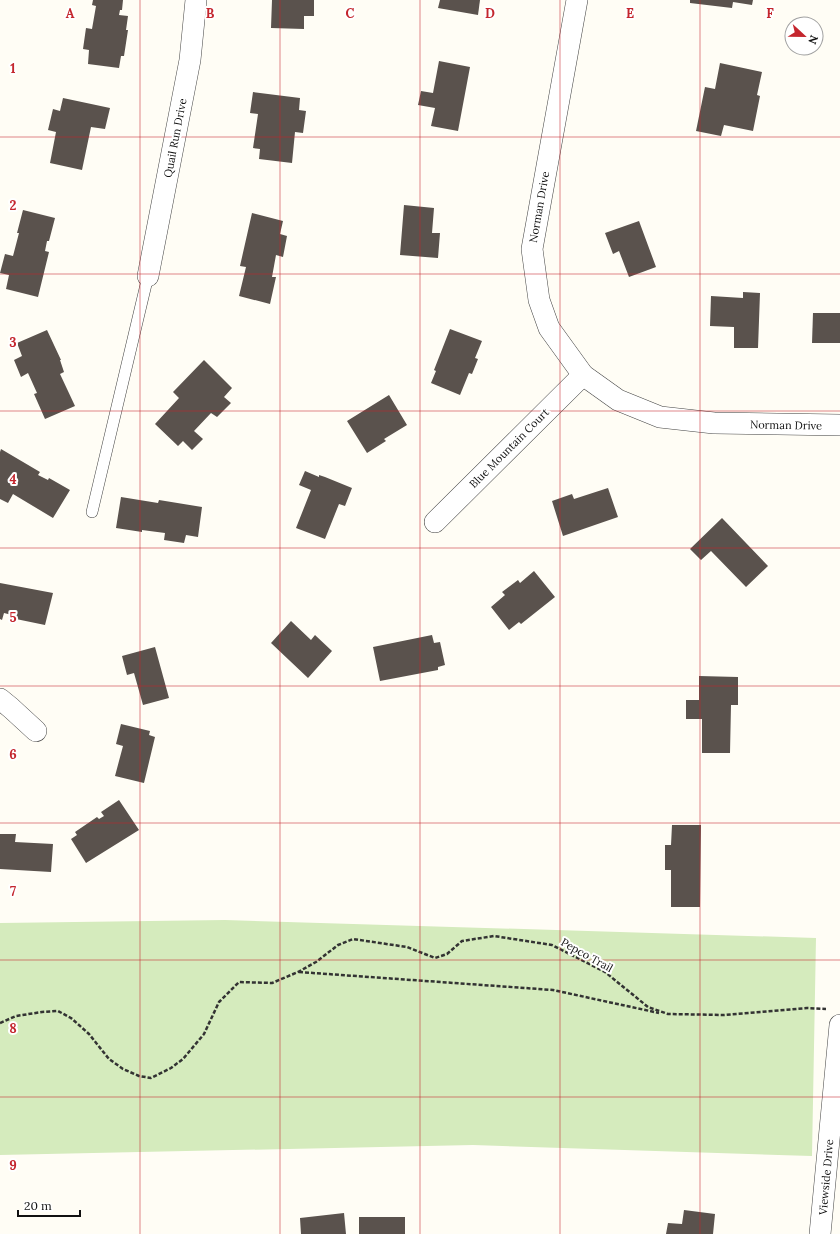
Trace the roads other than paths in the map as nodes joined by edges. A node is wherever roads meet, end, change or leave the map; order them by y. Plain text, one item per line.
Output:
1 (196, 0) edge
2 (577, 0) edge
3 (148, 276) joint
4 (583, 375) junction
5 (840, 426) edge
6 (92, 512) dead end
7 (435, 522) dead end
8 (0, 698) edge
9 (36, 731) dead end
10 (833, 1017) edge
11 (820, 1234) edge

1 - 3 street, Quail Run Drive
2 - 4 street, Norman Drive
3 - 6 lane
4 - 5 street, Norman Drive
4 - 7 street, Blue Mountain Court
8 - 9 street
10 - 11 street, Viewside Drive

